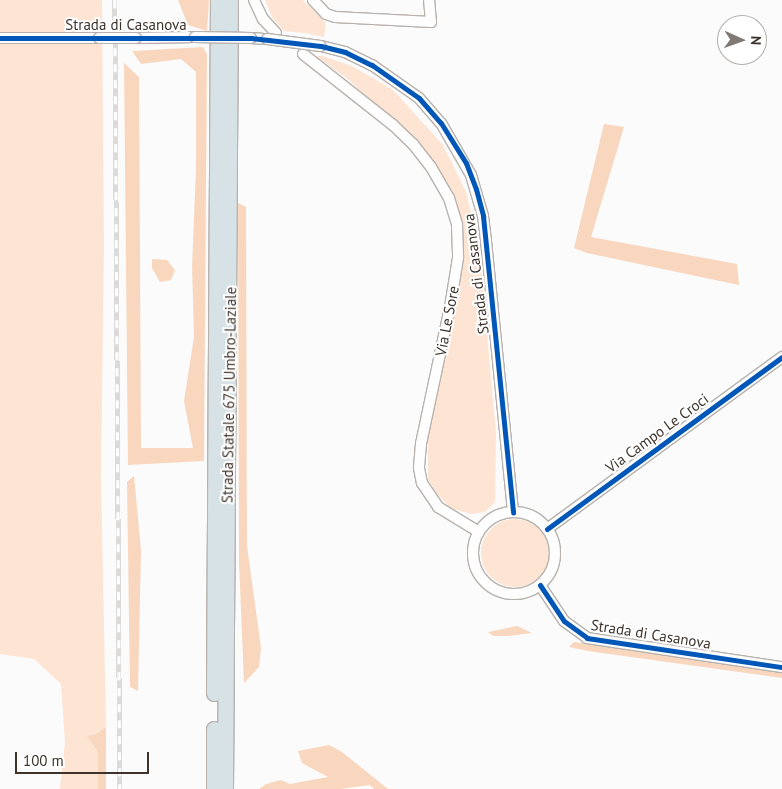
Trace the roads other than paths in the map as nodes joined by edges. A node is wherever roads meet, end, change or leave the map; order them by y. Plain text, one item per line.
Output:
1 (218, 0) edge
2 (230, 0) edge
3 (254, 0) edge
4 (313, 0) edge
5 (429, 0) edge
6 (276, 33) dead end
7 (0, 38) edge
8 (303, 54) dead end
9 (782, 357) edge
10 (513, 512) junction
11 (547, 529) junction
12 (479, 532) junction
13 (540, 585) junction
14 (782, 667) edge
15 (214, 789) edge
16 (225, 789) edge

1 - 15 highway, Strada Statale 675 Umbro-Laziale
2 - 16 highway, Strada Statale 675 Umbro-Laziale
3 - 6 street
4 - 5 street
7 - 10 street, Strada di Casanova, bridge
8 - 12 street, Via Le Sore
9 - 11 street, Via Campo Le Croci
10 - 11 street
10 - 12 street
11 - 13 street
12 - 13 street
13 - 14 street, Strada di Casanova

